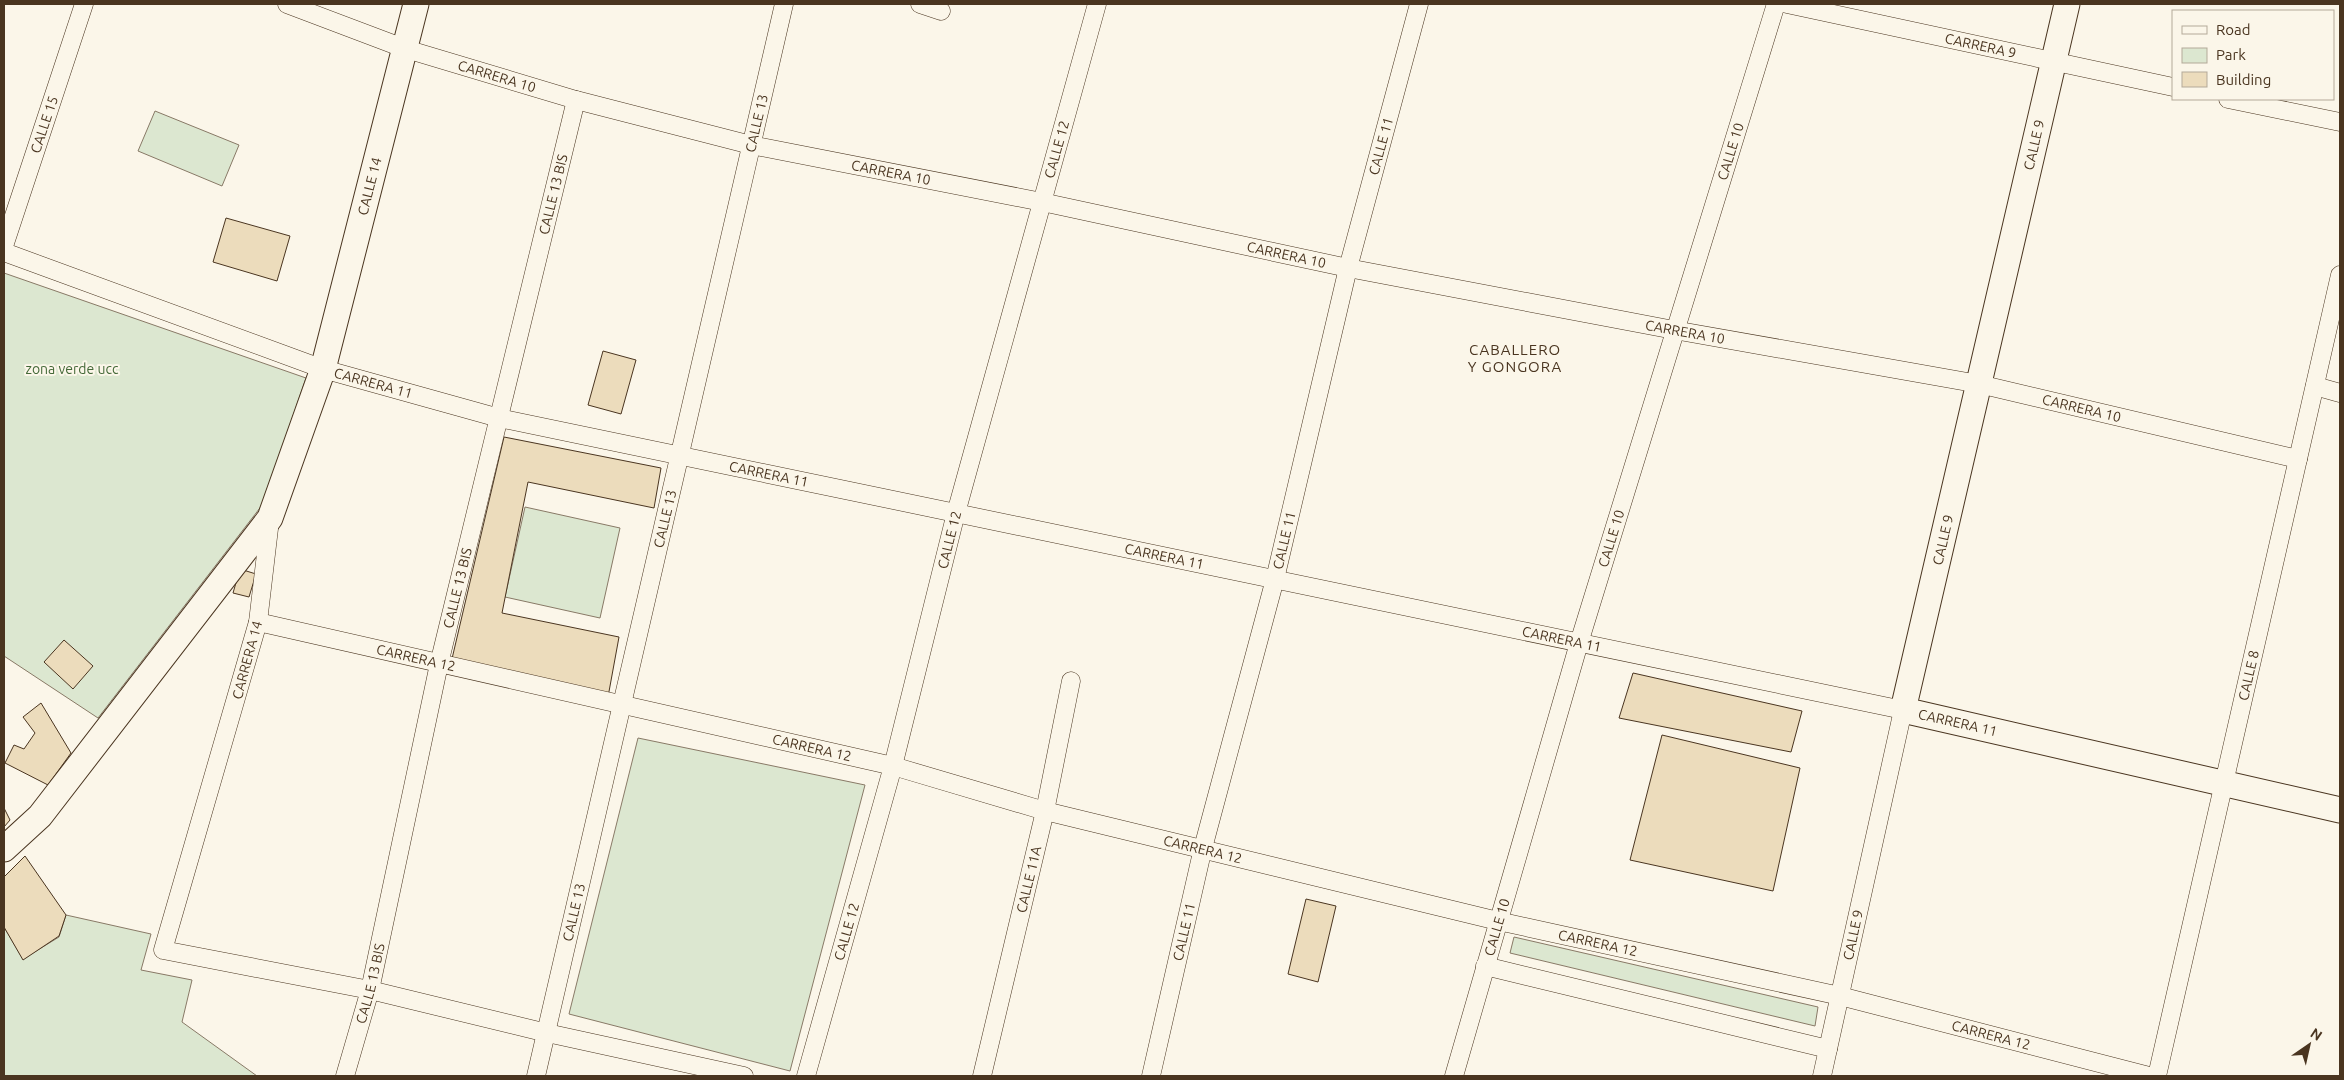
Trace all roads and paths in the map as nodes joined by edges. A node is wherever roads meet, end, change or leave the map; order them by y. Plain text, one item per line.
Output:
1 (84, 4) edge
2 (287, 4) edge
3 (416, 4) edge
4 (784, 4) edge
5 (920, 4) edge
6 (1097, 4) edge
7 (1419, 4) edge
8 (1776, 4) edge
9 (1787, 4) edge
10 (2067, 4) edge
11 (941, 11) dead end
12 (406, 49) junction
13 (2054, 62) junction
14 (2172, 87) edge
15 (576, 100) junction
16 (2233, 100) edge
17 (2340, 122) edge
18 (750, 145) junction
19 (1042, 202) junction
20 (4, 246) edge
21 (4, 252) edge
22 (1348, 268) junction
23 (2340, 275) edge
24 (1674, 330) junction
25 (323, 369) junction
26 (1979, 384) junction
27 (2315, 386) junction
28 (2340, 393) edge
29 (499, 418) junction
30 (680, 454) junction
31 (2298, 459) junction
32 (956, 512) junction
33 (270, 518) junction
34 (1275, 579) junction
35 (258, 622) junction
36 (1578, 643) junction
37 (439, 664) junction
38 (1071, 682) dead end
39 (621, 706) junction
40 (1903, 710) junction
41 (893, 766) junction
42 (2224, 784) junction
43 (1045, 810) junction
44 (2340, 810) edge
45 (1203, 848) junction
46 (4, 849) edge
47 (1498, 921) junction
48 (1485, 966) junction
49 (370, 990) junction
50 (1840, 996) junction
51 (547, 1033) junction
52 (1828, 1049) junction
53 (345, 1076) edge
54 (536, 1076) edge
55 (744, 1076) edge
56 (806, 1076) edge
57 (982, 1076) edge
58 (1151, 1076) edge
59 (1454, 1076) edge
60 (1822, 1076) edge
61 (2149, 1076) edge
62 (2156, 1076) edge

1 - 20 street, CALLE 15
2 - 12 street, CARRERA 10
3 - 12 street, CALLE 14
4 - 18 street, CALLE 13
5 - 11 street
6 - 19 street, CALLE 12
7 - 22 street, CALLE 11
8 - 24 street, CALLE 10
9 - 13 street, CARRERA 9
10 - 13 street, CALLE 9
12 - 15 street, CARRERA 10
12 - 25 street, CALLE 14
13 - 14 street, CARRERA 9
13 - 26 street, CALLE 9
15 - 18 street, CARRERA 10
15 - 29 street, CALLE 13 BIS
16 - 17 street
18 - 19 street, CARRERA 10
18 - 30 street, CALLE 13
19 - 22 street, CARRERA 10
19 - 32 street, CALLE 12
21 - 25 street, CARRERA 11
22 - 24 street, CARRERA 10
22 - 34 street, CALLE 11
23 - 27 street, CALLE 8
24 - 26 street, CARRERA 10
24 - 36 street, CALLE 10
25 - 29 street, CARRERA 11
25 - 33 street, CARRERA 14
26 - 31 street, CARRERA 10
26 - 40 street, CALLE 9
27 - 28 street
27 - 31 street, CALLE 8
29 - 30 street, CARRERA 11
29 - 37 street, CALLE 13 BIS
30 - 32 street, CARRERA 11
30 - 39 street, CALLE 13
31 - 42 street, CALLE 8
32 - 34 street, CARRERA 11
32 - 41 street, CALLE 12
33 - 35 street, CARRERA 14
33 - 46 street
34 - 36 street, CARRERA 11
34 - 45 street, CALLE 11
35 - 37 street, CARRERA 12
35 - 49 street, CARRERA 14
36 - 40 street, CARRERA 11
36 - 47 street, CALLE 10
37 - 39 street, CARRERA 12
37 - 49 street, CALLE 13 BIS
38 - 43 street, CALLE 11A
39 - 41 street, CARRERA 12
39 - 51 street, CALLE 13
40 - 42 street, CARRERA 11
40 - 50 street, CALLE 9
41 - 43 street, CARRERA 12
41 - 56 street, CALLE 12
42 - 44 street, CARRERA 11
42 - 62 street, CALLE 8
43 - 45 street, CARRERA 12
43 - 57 street, CALLE 11A
45 - 47 street, CARRERA 12
45 - 58 street, CALLE 11
47 - 48 street, CALLE 10
47 - 50 street, CARRERA 12
48 - 52 street
48 - 59 street, CALLE 10
49 - 51 street
49 - 53 street, CALLE 13 BIS
50 - 52 street, CALLE 9
50 - 61 street, CARRERA 12
51 - 54 street, CALLE 13
51 - 55 street
52 - 60 street, CALLE 9

